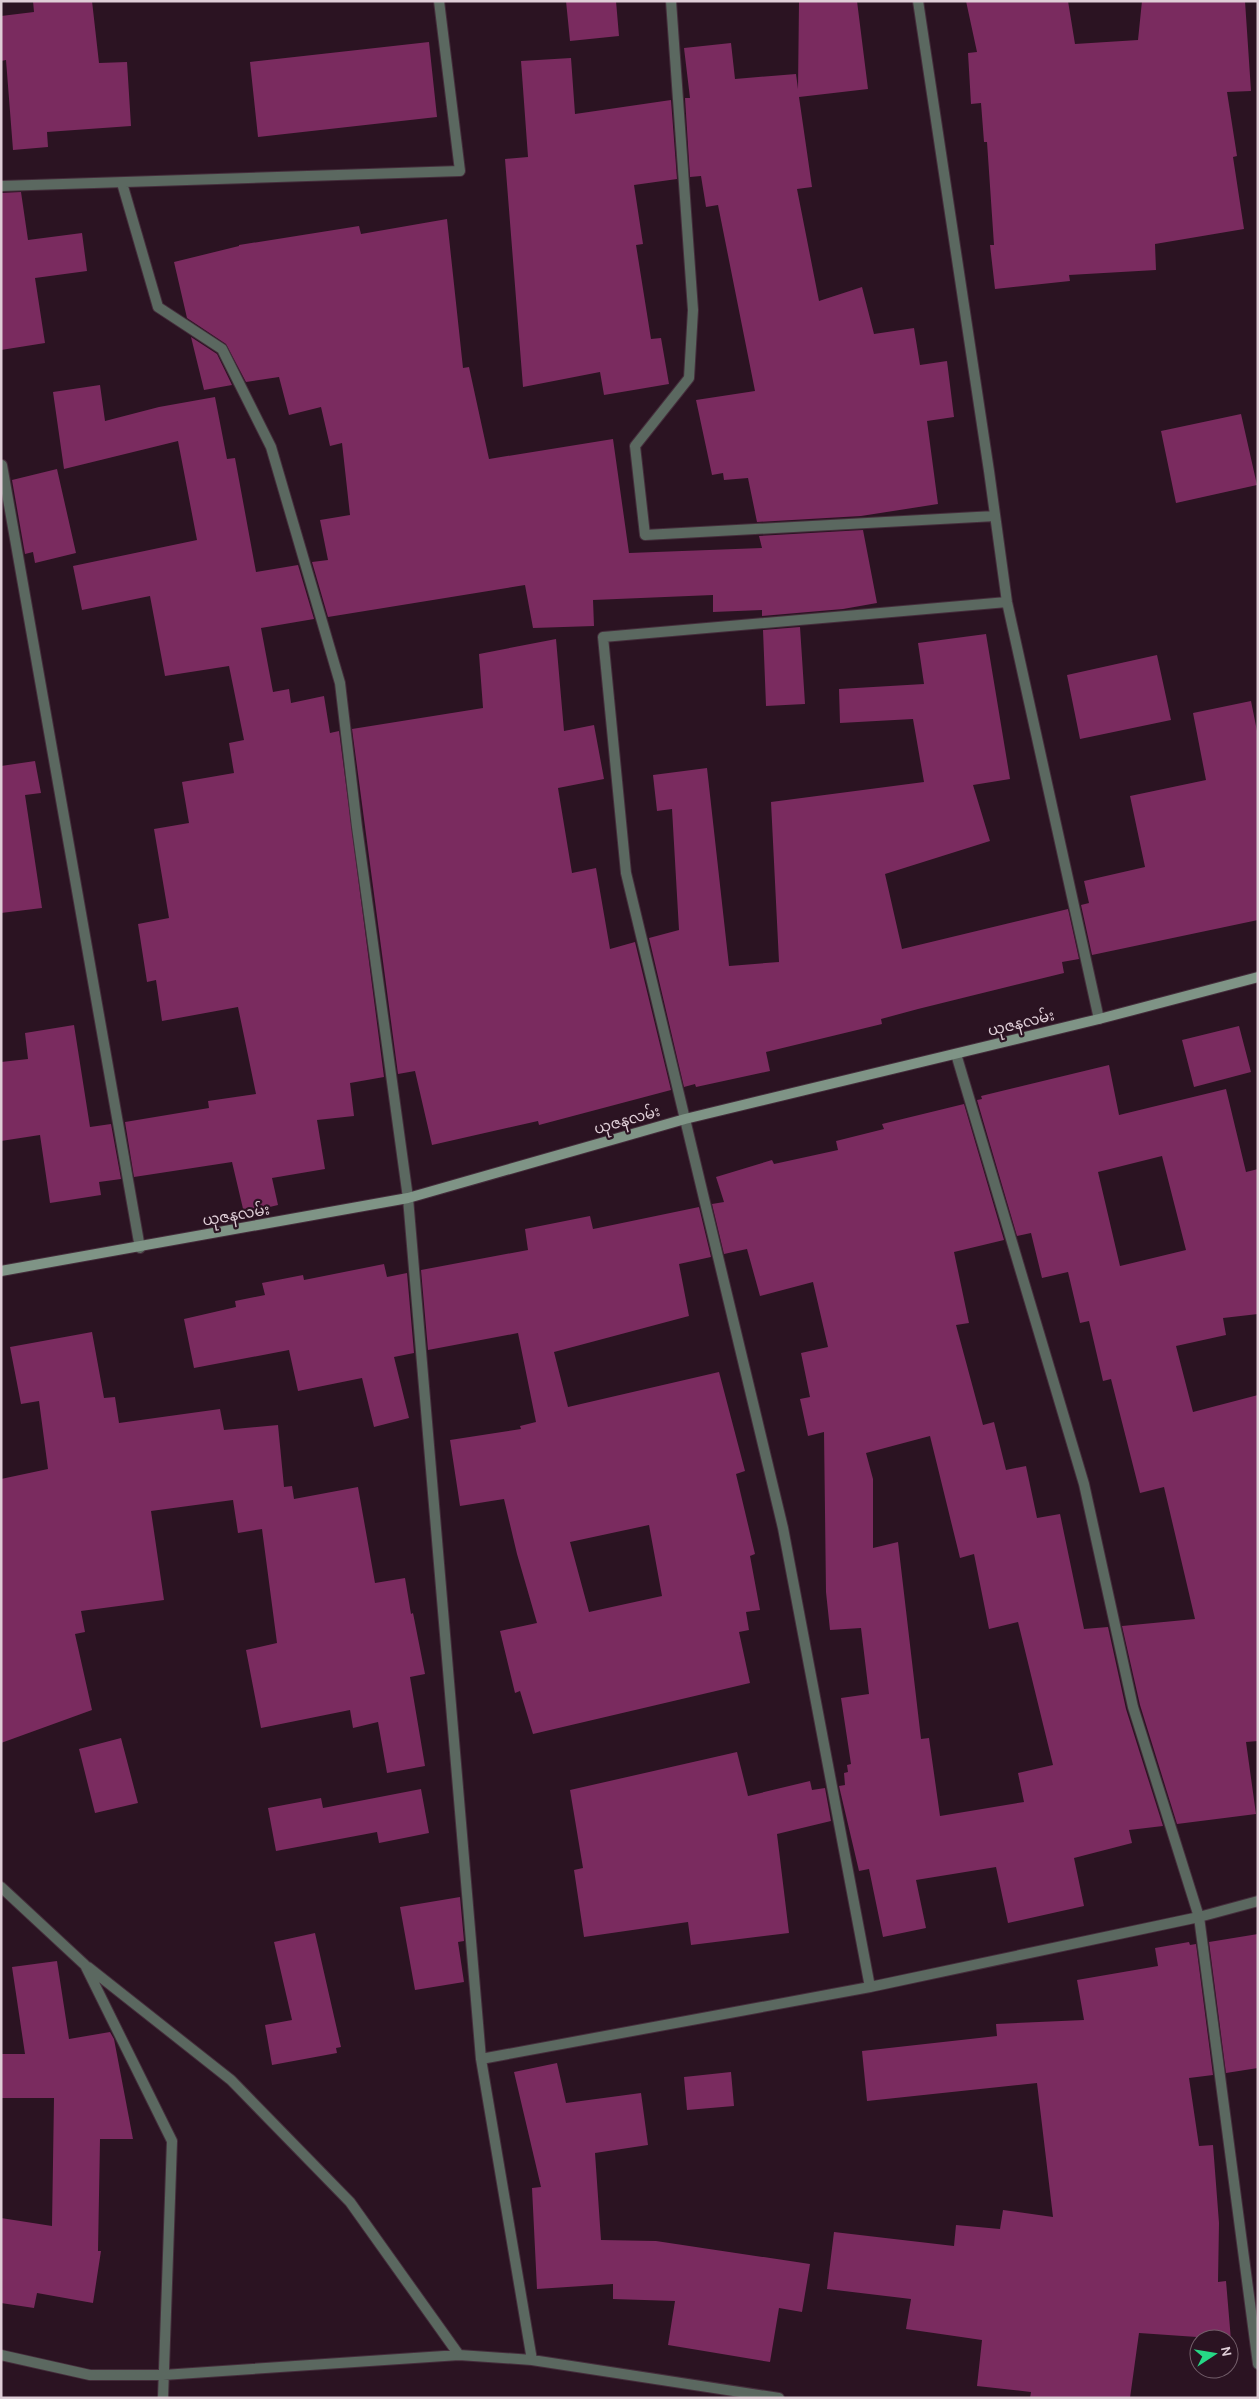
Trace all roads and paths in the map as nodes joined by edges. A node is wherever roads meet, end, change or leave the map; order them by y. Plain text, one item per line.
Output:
1 (439, 1) edge
2 (671, 1) edge
3 (918, 1) edge
4 (122, 183) junction
5 (1, 186) edge
6 (2, 464) edge
7 (995, 516) junction
8 (1007, 602) junction
9 (1258, 977) edge
10 (1099, 1019) junction
11 (956, 1054) junction
12 (685, 1119) junction
13 (408, 1198) junction
14 (140, 1248) junction
15 (1, 1271) edge
16 (1, 1887) edge
17 (1258, 1901) edge
18 (1198, 1917) junction
19 (85, 1965) junction
20 (870, 1987) junction
21 (481, 2059) junction
22 (1256, 2344) edge
23 (1, 2355) edge
24 (459, 2355) junction
25 (532, 2360) junction
26 (1258, 2364) edge
27 (163, 2375) junction
28 (163, 2398) edge
29 (779, 2398) edge

1 - 4 street
2 - 7 street
3 - 7 street
4 - 5 street
4 - 13 street
6 - 14 street
7 - 8 street
8 - 10 street
8 - 12 street
9 - 10 street, ယုဇနလမ်း
10 - 11 street, ယုဇနလမ်း
11 - 12 street, ယုဇနလမ်း
11 - 18 street
12 - 13 street, ယုဇနလမ်း
12 - 20 street
13 - 14 street, ယုဇနလမ်း
13 - 21 street
14 - 15 street, ယုဇနလမ်း
16 - 19 street
17 - 18 street
18 - 20 street
18 - 22 street
19 - 24 street
19 - 27 street
20 - 21 street
21 - 25 street
22 - 26 street
23 - 27 street
24 - 25 street
24 - 27 street
25 - 29 street
27 - 28 street

